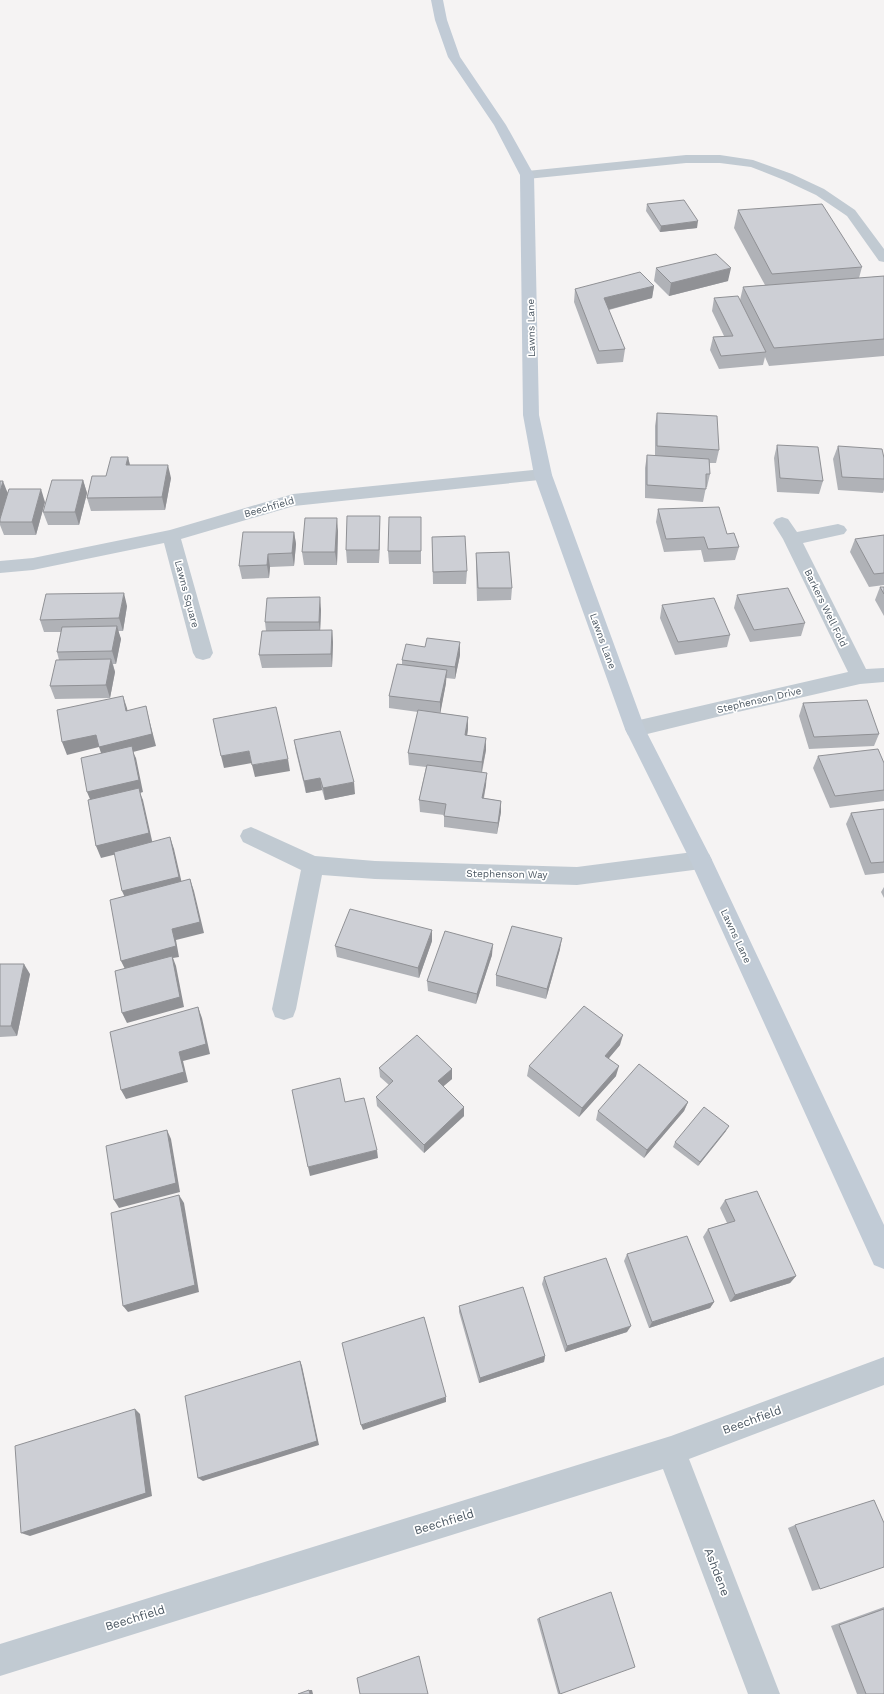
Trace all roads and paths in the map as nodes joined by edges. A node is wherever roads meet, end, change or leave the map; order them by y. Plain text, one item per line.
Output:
1 (437, 0) edge
2 (527, 175) junction
3 (884, 258) edge
4 (543, 474) junction
5 (782, 523) dead end
6 (838, 530) dead end
7 (171, 536) junction
8 (792, 539) junction
9 (0, 567) edge
10 (203, 653) dead end
11 (884, 675) edge
12 (860, 677) junction
13 (635, 729) junction
14 (251, 836) dead end
15 (700, 860) junction
16 (312, 864) junction
17 (284, 1009) dead end
18 (884, 1255) edge
19 (884, 1371) edge
20 (671, 1451) junction
21 (0, 1660) edge
22 (764, 1694) edge

1 - 2 street, Lawns Lane
2 - 3 lane
2 - 4 street, Lawns Lane
4 - 7 street, Beechfield
4 - 13 street, Lawns Lane
5 - 8 street, Barkers Well Fold
6 - 8 street
7 - 9 street, Beechfield
7 - 10 street, Lawns Square
8 - 12 street, Barkers Well Fold
11 - 12 street, Stephenson Drive
12 - 13 street, Stephenson Drive
13 - 15 street, Lawns Lane
14 - 16 street, Stephenson Way
15 - 16 street, Stephenson Way
15 - 18 street, Lawns Lane
16 - 17 street
19 - 20 street, Beechfield
20 - 21 street, Beechfield
20 - 22 street, Ashdene

